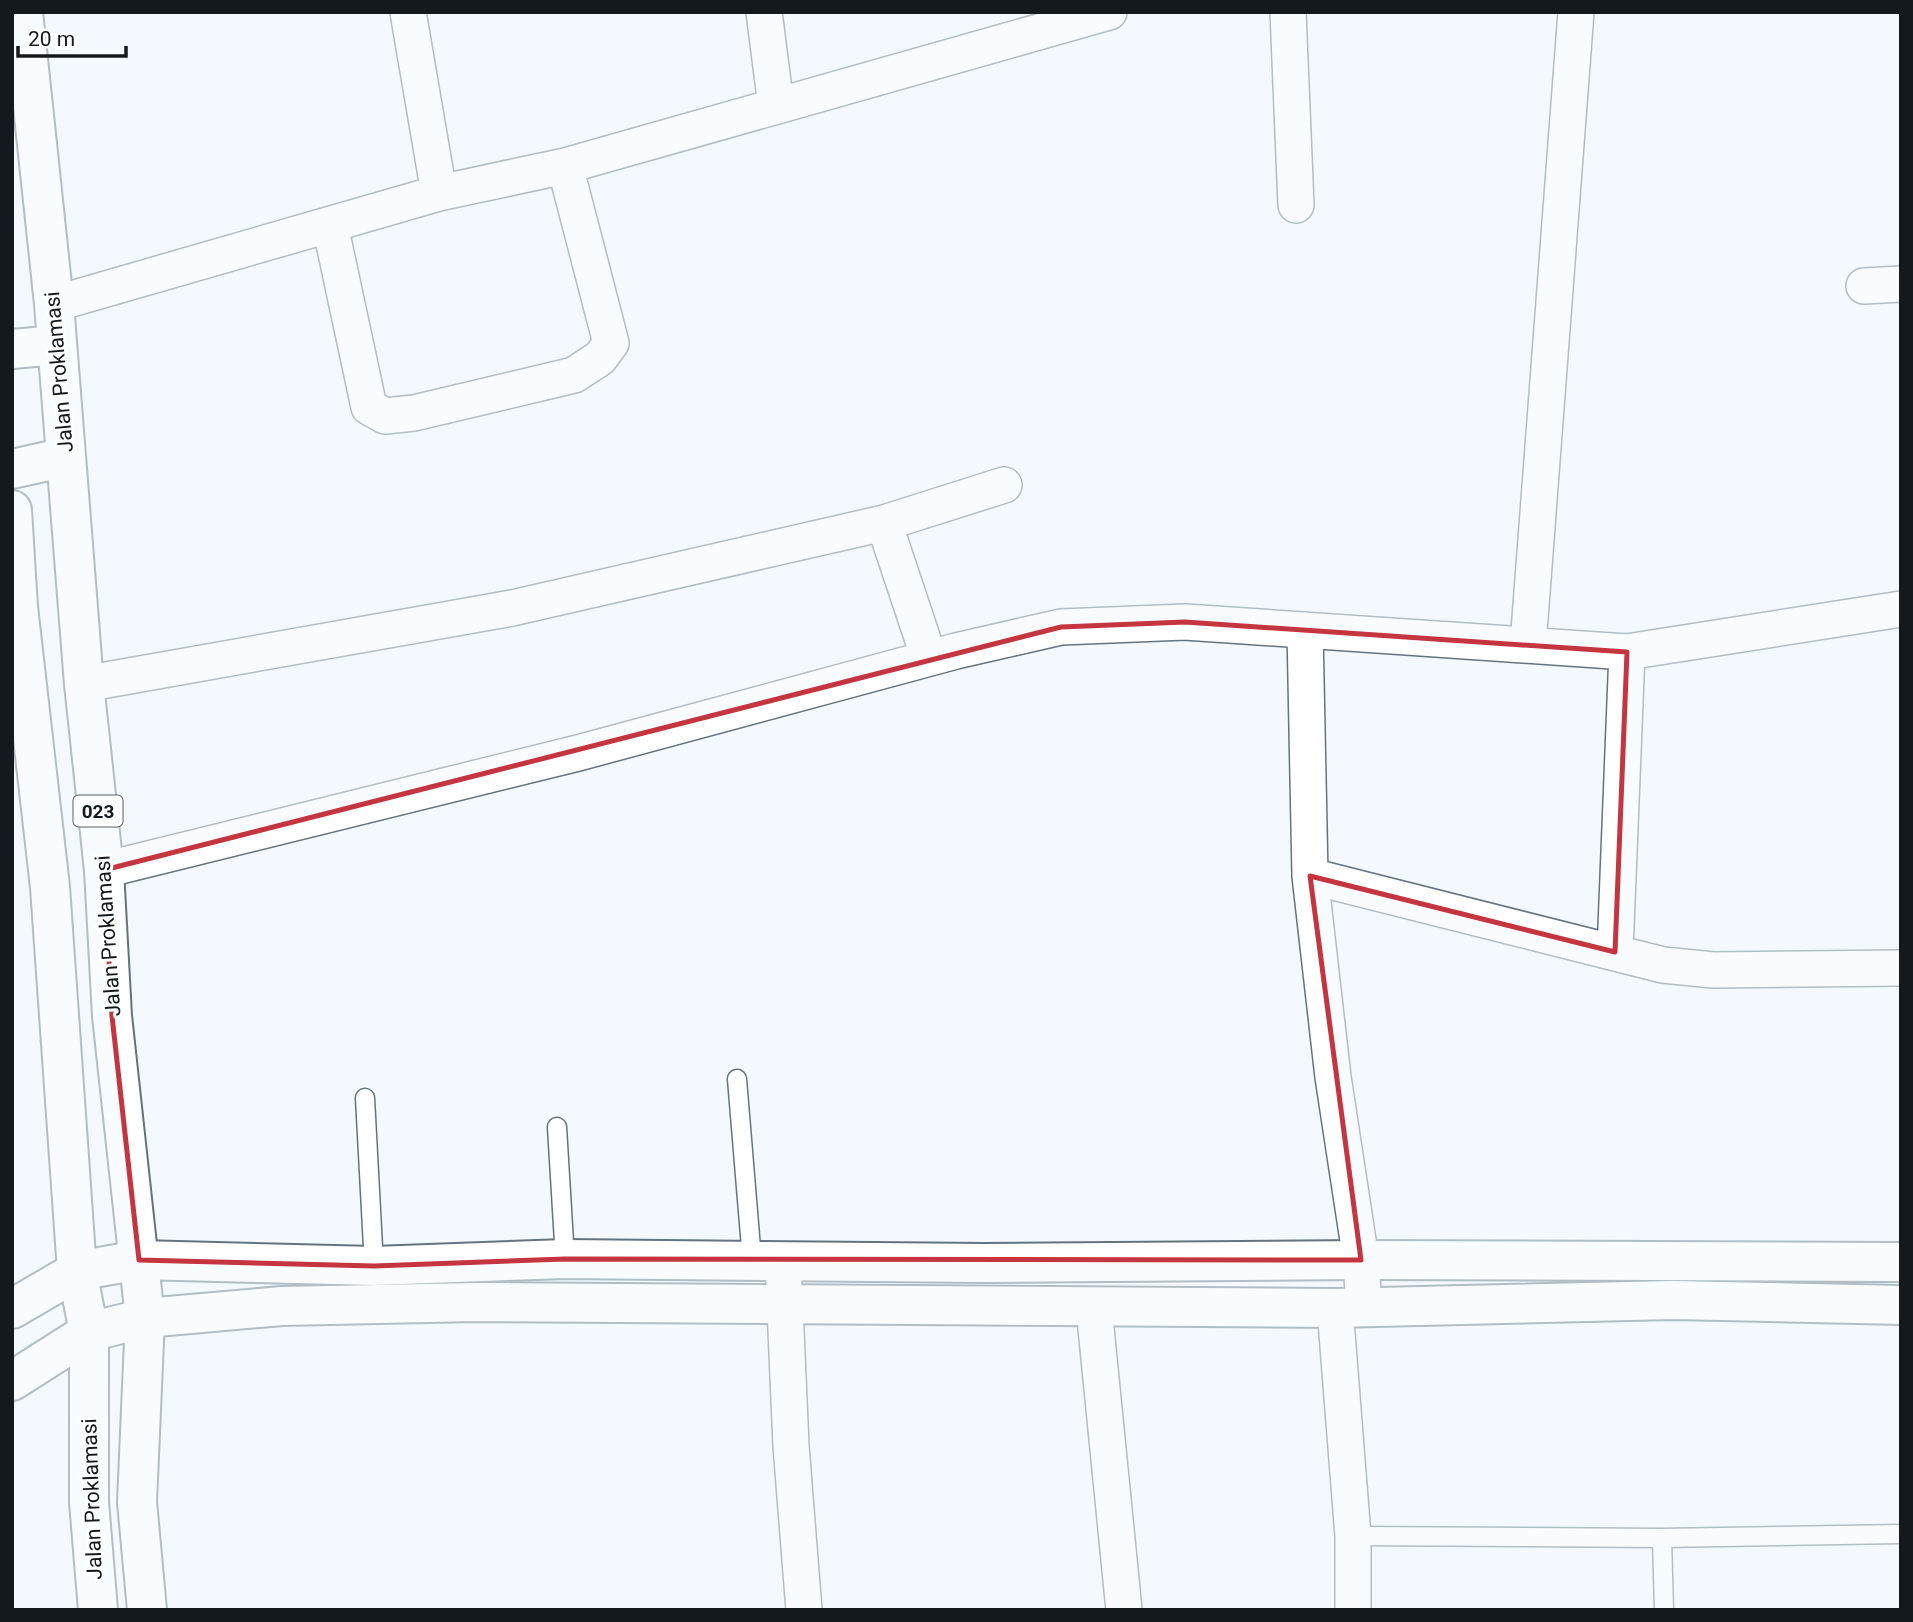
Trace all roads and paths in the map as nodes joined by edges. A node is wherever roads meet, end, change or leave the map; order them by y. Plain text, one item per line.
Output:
1 (23, 12) edge
2 (408, 12) edge
3 (764, 12) edge
4 (1109, 12) edge
5 (1288, 12) edge
6 (1584, 13) edge
7 (776, 106) junction
8 (565, 166) junction
9 (439, 194) junction
10 (1296, 205) dead end
11 (330, 225) junction
12 (1901, 284) edge
13 (1864, 286) dead end
14 (54, 304) junction
15 (57, 345) junction
16 (12, 349) edge
17 (66, 457) junction
18 (12, 468) edge
19 (1004, 485) dead end
20 (12, 510) edge
21 (884, 523) junction
22 (1901, 609) edge
23 (1305, 630) junction
24 (1528, 645) junction
25 (18, 648) edge
26 (1627, 652) junction
27 (929, 658) junction
28 (84, 684) junction
29 (104, 870) junction
30 (1310, 877) junction
31 (1615, 952) junction
32 (1901, 968) edge
33 (737, 1079) dead end
34 (365, 1098) dead end
35 (557, 1127) dead end
36 (565, 1259) junction
37 (139, 1260) junction
38 (767, 1260) junction
39 (1361, 1260) junction
40 (1901, 1262) edge
41 (374, 1266) junction
42 (77, 1271) junction
43 (784, 1303) junction
44 (1901, 1305) edge
45 (1094, 1308) junction
46 (1349, 1308) junction
47 (12, 1309) edge
48 (145, 1318) junction
49 (89, 1332) junction
50 (12, 1381) edge
51 (1901, 1534) edge
52 (1353, 1536) junction
53 (1662, 1538) junction
54 (97, 1610) edge
55 (147, 1610) edge
56 (804, 1610) edge
57 (1124, 1610) edge
58 (1353, 1610) edge
59 (1664, 1610) edge

1 - 14 main road, Jalan Proklamasi / 023
2 - 9 street
3 - 7 street
4 - 7 street
5 - 10 street
6 - 24 street
7 - 8 street
8 - 9 street
8 - 11 street
9 - 11 street
11 - 14 street
12 - 13 street
14 - 15 main road, Jalan Proklamasi / 023
15 - 16 main road
15 - 17 main road, Jalan Proklamasi / 023
17 - 18 main road
17 - 28 main road, Jalan Proklamasi / 023
19 - 21 street
20 - 25 main road, Jalan Proklamasi / 023
21 - 27 street
21 - 28 street
22 - 26 street
23 - 24 street
23 - 27 street
23 - 30 street
24 - 26 street
25 - 42 main road, Jalan Proklamasi / 023
26 - 31 street
27 - 29 street
28 - 29 main road, Jalan Proklamasi / 023
29 - 37 main road, Jalan Proklamasi / 023
30 - 31 street
30 - 39 street
31 - 32 street
33 - 38 lane
34 - 41 lane
35 - 36 lane
36 - 38 main road
36 - 41 main road
37 - 41 main road
37 - 42 main road
37 - 48 main road, Jalan Proklamasi / 023
38 - 39 main road
38 - 43 street
39 - 40 main road
39 - 46 street
42 - 47 main road
42 - 49 main road, Jalan Proklamasi / 023
43 - 45 main road
43 - 48 main road
43 - 56 street
44 - 46 main road
45 - 46 main road
45 - 57 street
46 - 52 street
48 - 49 main road
48 - 55 main road, Jalan Proklamasi / 023
49 - 50 main road
49 - 54 main road, Jalan Proklamasi / 023
51 - 53 lane
52 - 53 lane
52 - 58 street
53 - 59 lane

